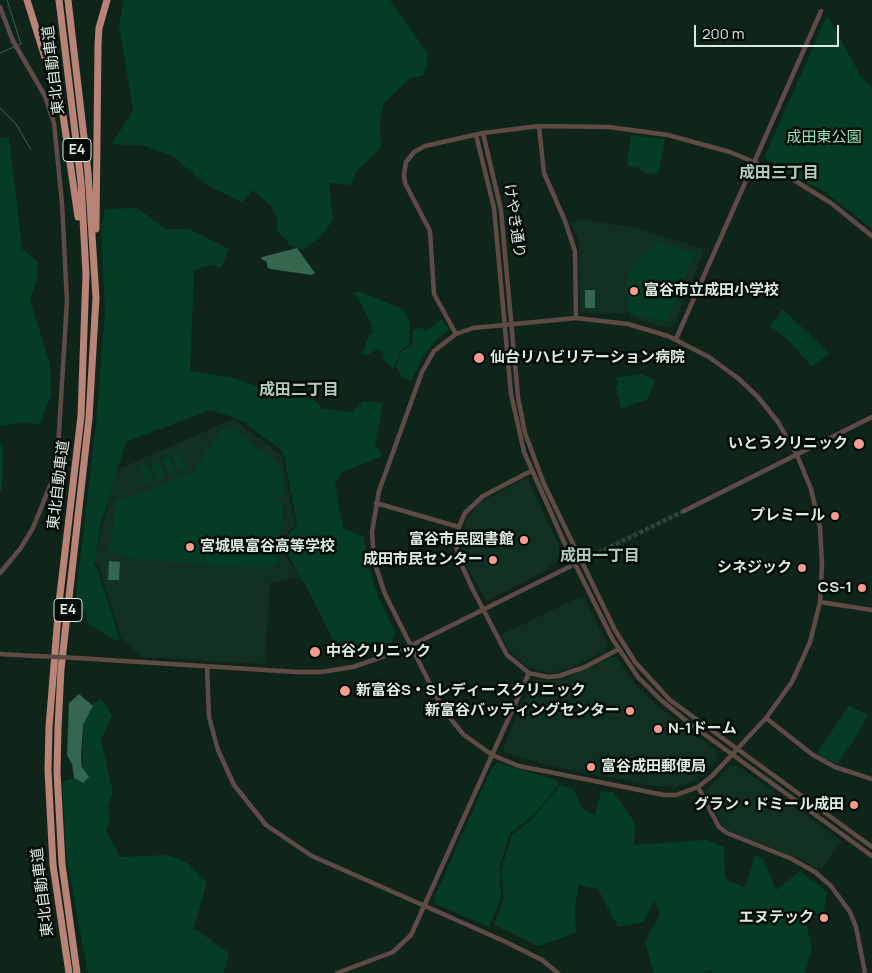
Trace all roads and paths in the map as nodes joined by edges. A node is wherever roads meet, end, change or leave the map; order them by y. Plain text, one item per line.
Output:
1 (27, 0) edge
2 (59, 0) edge
3 (68, 0) edge
4 (107, 0) edge
5 (0, 7) edge
6 (821, 11) dead end
7 (539, 126) junction
8 (483, 133) junction
9 (476, 135) junction
10 (755, 162) junction
11 (872, 236) edge
12 (94, 247) junction
13 (86, 300) junction
14 (576, 318) junction
15 (506, 324) junction
16 (512, 324) junction
17 (456, 334) junction
18 (676, 340) junction
19 (872, 417) edge
20 (797, 455) junction
21 (531, 471) junction
22 (376, 503) junction
23 (684, 511) tunnel mouth
24 (458, 527) junction
25 (570, 567) tunnel mouth
26 (0, 574) edge
27 (820, 602) junction
28 (483, 610) junction
29 (872, 610) edge
30 (410, 646) junction
31 (619, 649) junction
32 (0, 654) edge
33 (207, 667) junction
34 (529, 673) junction
35 (766, 718) junction
36 (738, 750) junction
37 (492, 754) junction
38 (733, 754) junction
39 (872, 779) edge
40 (698, 787) junction
41 (872, 847) edge
42 (872, 856) edge
43 (425, 907) junction
44 (69, 973) edge
45 (77, 973) edge
46 (337, 973) edge
47 (558, 973) edge
48 (865, 973) edge

1 - 13 highway
2 - 13 highway, 東北自動車道 / E4
3 - 12 highway, 東北自動車道 / E4
4 - 12 highway
5 - 26 street
6 - 10 street
7 - 8 street
7 - 10 street
7 - 14 street
8 - 9 street
8 - 16 street, けやき通り
9 - 15 street
9 - 17 street
10 - 11 street
10 - 18 street
12 - 45 highway, 東北自動車道 / E4
13 - 44 highway, 東北自動車道 / E4
14 - 16 street
14 - 18 street
15 - 16 street
15 - 17 street
15 - 21 street
16 - 36 street, けやき通り
17 - 22 street
18 - 20 street
19 - 20 street
20 - 23 street
20 - 27 street
21 - 24 street
21 - 31 street
22 - 24 street
22 - 30 street
24 - 28 street
25 - 28 street
27 - 29 street
27 - 35 street
28 - 30 street
28 - 34 street
30 - 33 street
30 - 37 street
31 - 34 street
31 - 38 street
32 - 33 street, bridge
33 - 43 street
34 - 37 street
35 - 36 street
35 - 39 street
36 - 38 street
36 - 41 street, けやき通り
37 - 40 street
37 - 43 street
38 - 40 street
38 - 42 street
40 - 48 street
43 - 46 street
43 - 47 street

